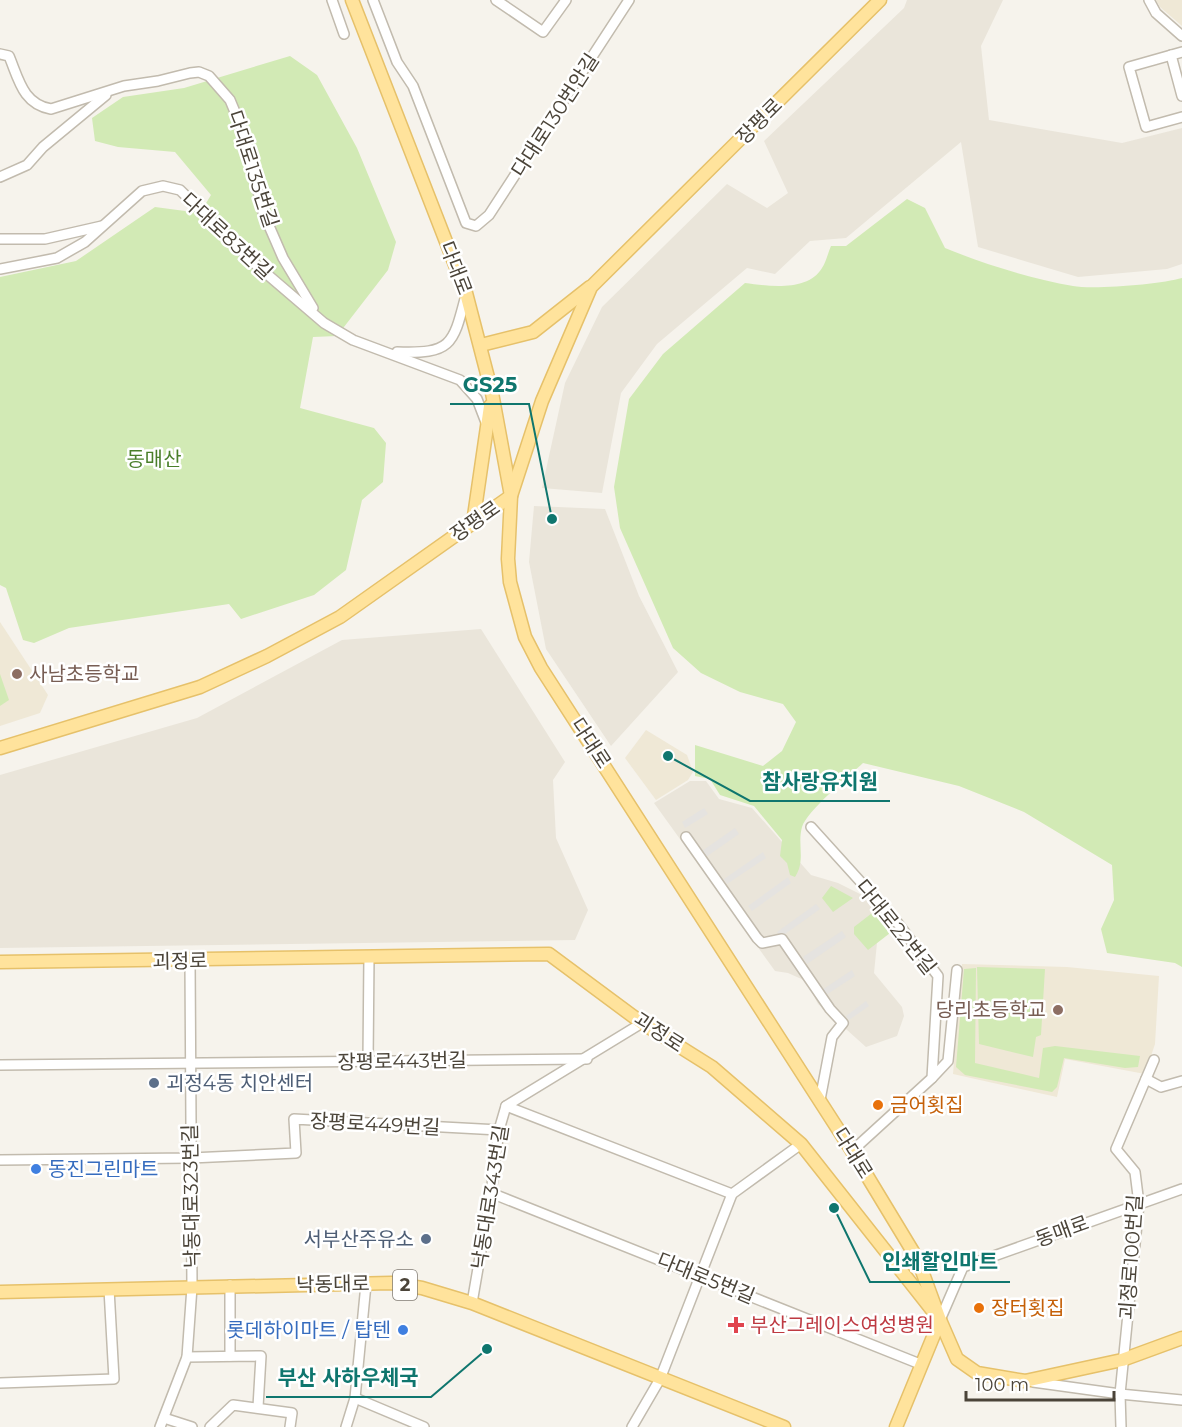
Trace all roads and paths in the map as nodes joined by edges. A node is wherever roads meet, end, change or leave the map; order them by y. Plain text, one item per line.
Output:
1 (332, 0) edge
2 (352, 0) edge
3 (373, 0) edge
4 (496, 0) edge
5 (566, 0) edge
6 (629, 0) edge
7 (880, 0) edge
8 (1149, 0) edge
9 (344, 34) dead end
10 (1182, 36) edge
11 (1182, 52) edge
12 (0, 54) edge
13 (1171, 55) junction
14 (110, 91) junction
15 (1182, 96) edge
16 (1182, 117) edge
17 (0, 177) edge
18 (104, 225) junction
19 (0, 239) edge
20 (0, 269) edge
21 (591, 286) junction
22 (466, 293) junction
23 (324, 323) junction
24 (481, 345) junction
25 (387, 352) junction
26 (492, 393) junction
27 (488, 427) junction
28 (511, 496) junction
29 (473, 523) junction
30 (0, 748) edge
31 (811, 827) dead end
32 (686, 837) dead end
33 (369, 956) junction
34 (190, 961) junction
35 (0, 962) edge
36 (957, 970) dead end
37 (642, 1023) junction
38 (587, 1059) junction
39 (1154, 1060) dead end
40 (368, 1061) junction
41 (190, 1063) junction
42 (0, 1065) edge
43 (932, 1078) junction
44 (1146, 1079) junction
45 (1182, 1081) edge
46 (820, 1100) junction
47 (506, 1106) junction
48 (499, 1130) junction
49 (801, 1144) junction
50 (852, 1151) junction
51 (191, 1158) junction
52 (0, 1160) edge
53 (1182, 1189) edge
54 (491, 1192) junction
55 (732, 1194) junction
56 (1139, 1204) junction
57 (700, 1276) junction
58 (366, 1284) junction
59 (230, 1286) junction
60 (192, 1287) junction
61 (110, 1289) junction
62 (0, 1292) edge
63 (472, 1303) junction
64 (940, 1320) junction
65 (1182, 1338) edge
66 (230, 1356) junction
67 (187, 1357) junction
68 (1122, 1360) junction
69 (920, 1364) junction
70 (660, 1379) junction
71 (1025, 1381) junction
72 (0, 1383) edge
73 (1120, 1394) junction
74 (355, 1398) junction
75 (1182, 1400) edge
76 (258, 1407) junction
77 (162, 1422) edge
78 (192, 1427) edge
79 (210, 1427) edge
80 (290, 1427) edge
81 (346, 1427) edge
82 (424, 1427) edge
83 (632, 1427) edge
84 (784, 1427) edge
85 (896, 1427) edge
86 (1121, 1427) edge

1 - 9 street
2 - 22 main road, 다대로
3 - 6 street, 다대로130번안길
4 - 5 street
7 - 21 main road, 장평로
8 - 10 street
11 - 13 street
12 - 14 street, 다대로135번길
13 - 15 street
13 - 16 street
14 - 17 street
14 - 23 street, 다대로135번길
18 - 19 street
18 - 20 street, 다대로83번길
18 - 23 street, 다대로83번길
21 - 24 main road
21 - 28 main road, 장평로
22 - 24 main road, 다대로
22 - 25 street
23 - 25 street, 다대로83번길
24 - 26 main road, 다대로
25 - 27 street, 다대로83번길
26 - 27 main road
26 - 28 main road, 다대로
27 - 29 main road
28 - 29 main road, 장평로
28 - 46 main road, 다대로
29 - 30 main road, 장평로
31 - 43 street, 다대로22번길
32 - 46 street
33 - 34 main road, 괴정로
33 - 37 main road, 괴정로
33 - 40 street
34 - 35 main road, 괴정로
34 - 41 street, 낙동대로323번길
36 - 43 street
37 - 38 street, 낙동대로343번길
37 - 49 main road, 괴정로
38 - 40 street, 장평로443번길
38 - 47 street, 낙동대로343번길
39 - 44 street, 괴정로100번길
40 - 41 street, 장평로443번길
41 - 42 street, 장평로443번길
41 - 51 street, 낙동대로323번길
43 - 50 street
44 - 45 street
44 - 56 street, 괴정로100번길
46 - 50 main road, 다대로
47 - 48 street, 낙동대로343번길
47 - 55 street
48 - 51 street, 장평로449번길
48 - 54 street, 낙동대로343번길
49 - 55 street
49 - 64 main road, 괴정로
50 - 64 main road, 다대로
51 - 52 street, 장평로449번길
51 - 60 street, 낙동대로323번길
53 - 56 street, 동매로
54 - 57 street, 다대로5번길
54 - 63 street, 낙동대로343번길
55 - 57 street
56 - 64 street, 동매로
56 - 68 street, 괴정로100번길
57 - 69 street, 다대로5번길
57 - 70 street
58 - 59 main road, 낙동대로 / 2
58 - 63 main road, 낙동대로 / 2
58 - 74 street
59 - 60 main road, 낙동대로 / 2
59 - 66 street
60 - 61 main road, 낙동대로 / 2
60 - 67 street, 낙동대로323번길
61 - 62 main road, 낙동대로 / 2
61 - 72 street
63 - 70 main road, 낙동대로 / 2
64 - 69 main road
64 - 71 main road, 괴정로
65 - 68 main road, 괴정로
66 - 67 street
66 - 76 street
67 - 77 street, 낙동대로323번길
68 - 71 main road, 괴정로
68 - 73 street, 괴정로100번길
69 - 85 main road
70 - 83 street
70 - 84 main road, 낙동대로 / 2
71 - 73 street
73 - 75 street
73 - 86 street, 괴정로100번길
74 - 81 street
74 - 82 street
76 - 79 street
76 - 80 street
77 - 78 street

